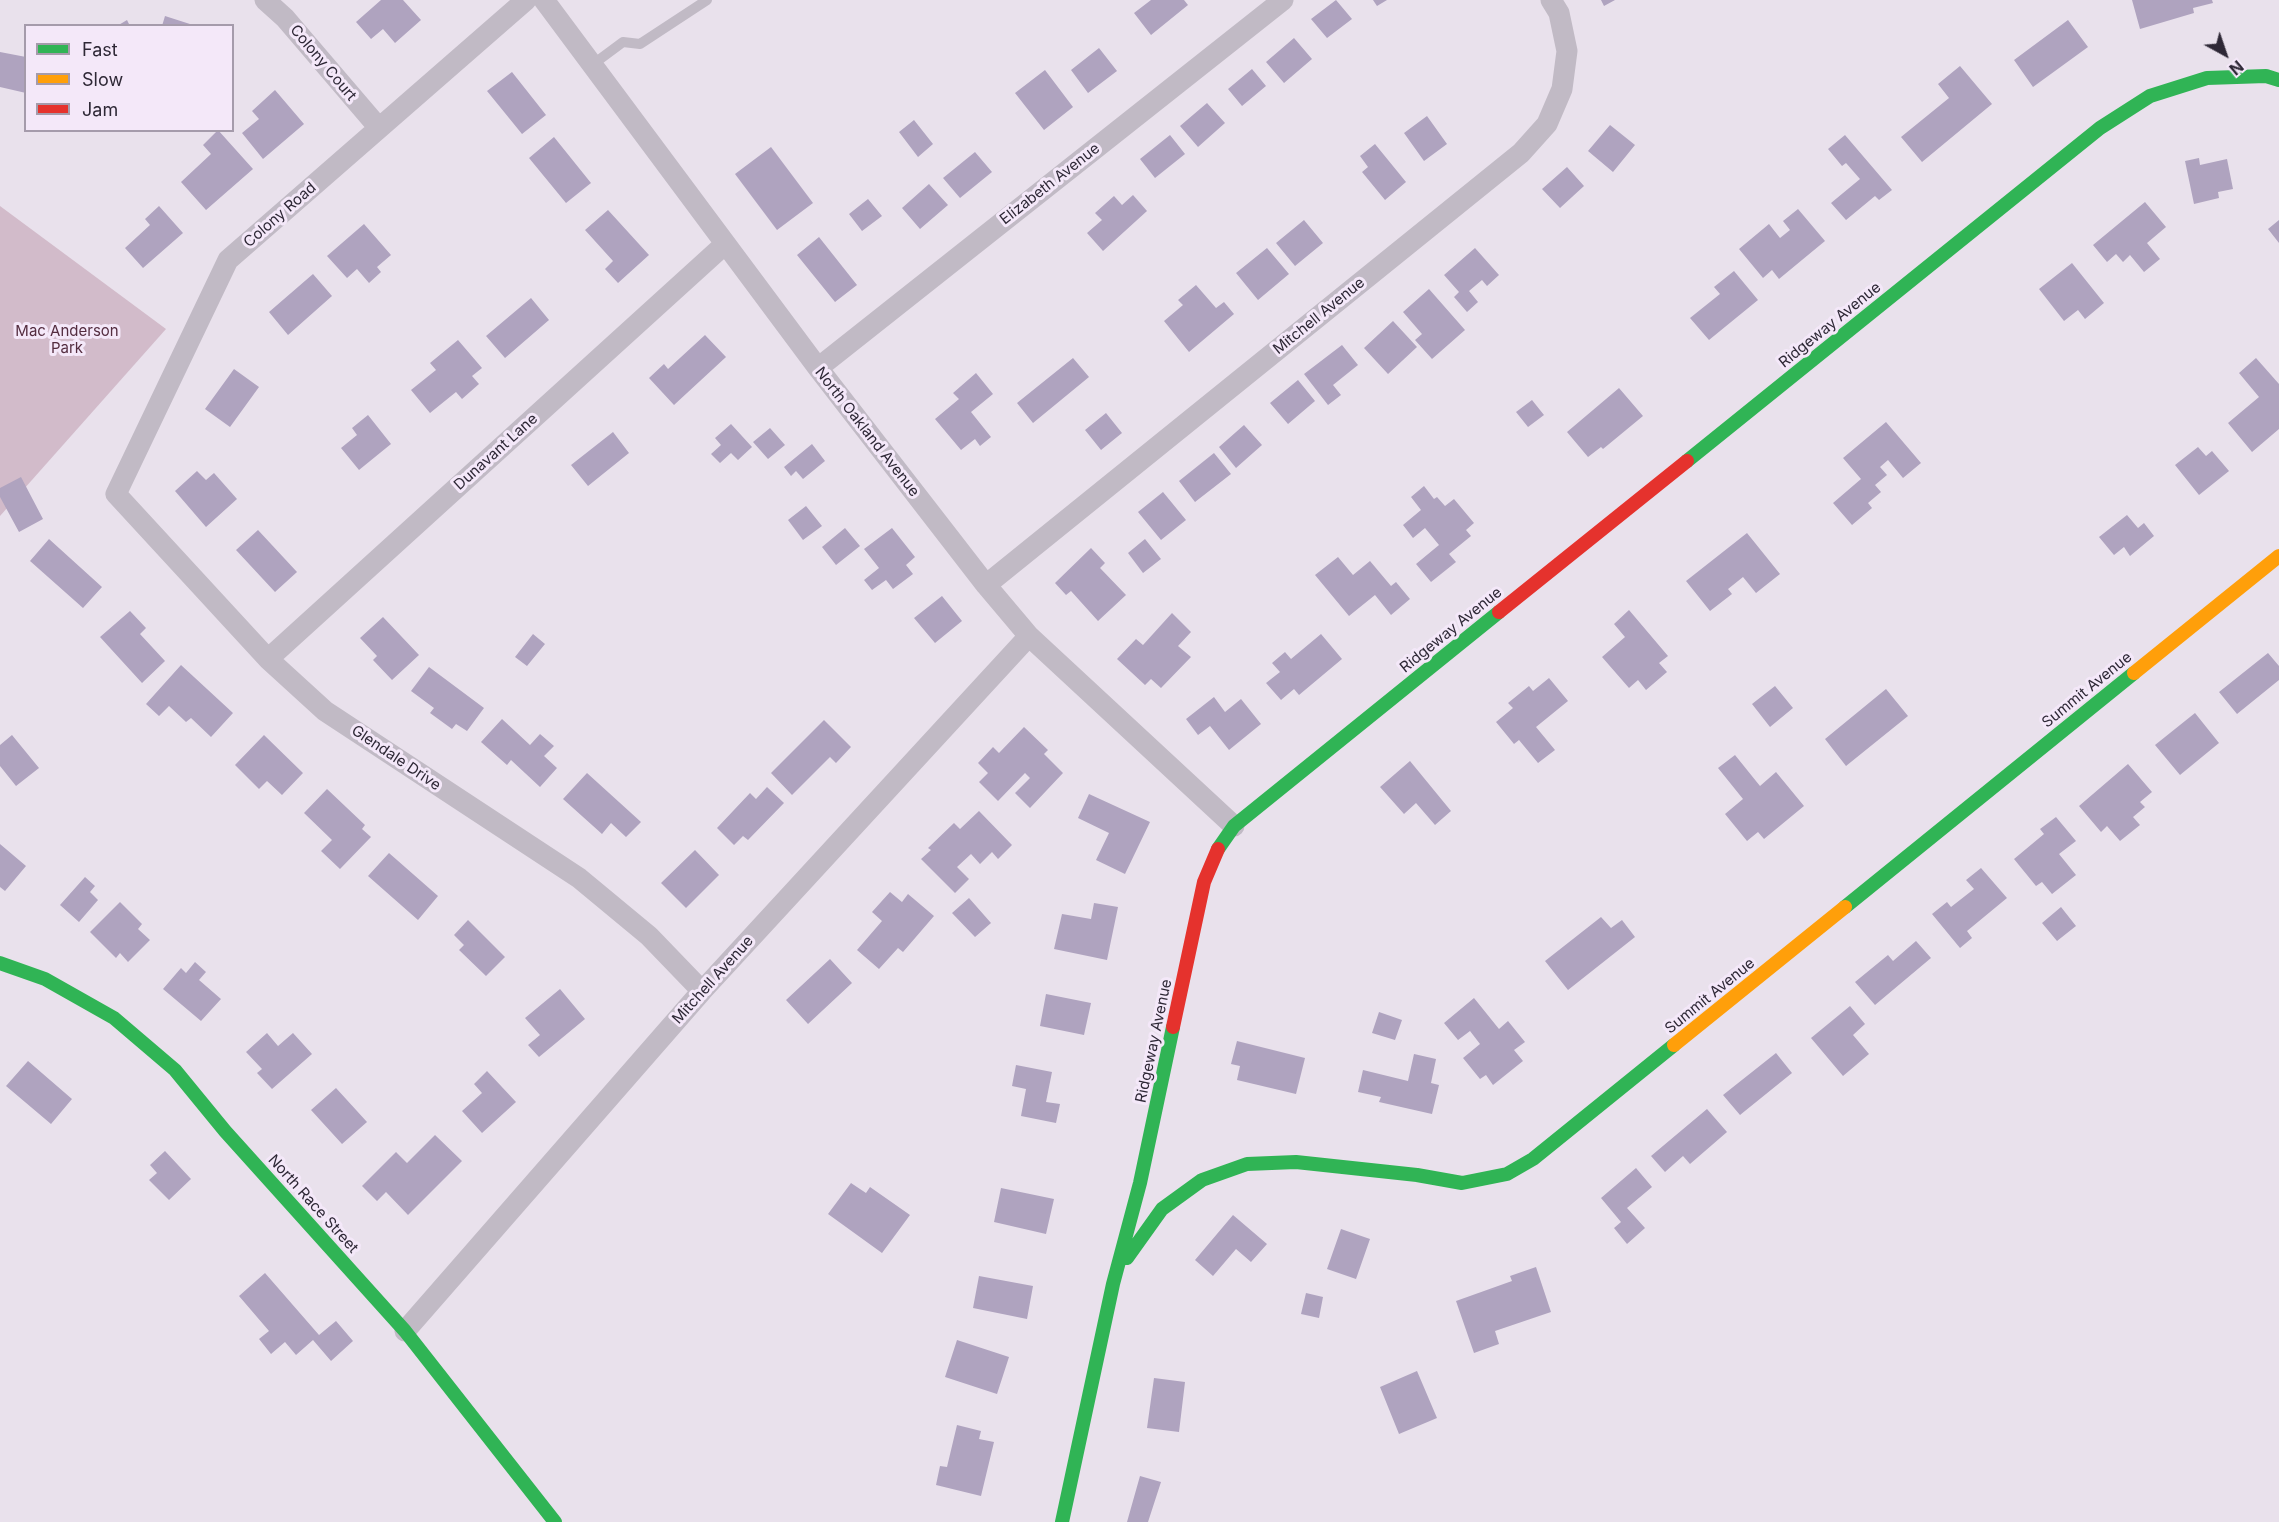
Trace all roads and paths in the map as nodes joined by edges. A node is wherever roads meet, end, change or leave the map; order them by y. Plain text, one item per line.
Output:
1 (265, 0) edge
2 (526, 0) edge
3 (544, 0) edge
4 (707, 0) edge
5 (1283, 0) edge
6 (1551, 0) edge
7 (592, 65) junction
8 (2279, 80) edge
9 (378, 128) junction
10 (724, 245) junction
11 (818, 368) junction
12 (116, 494) joint
13 (2279, 556) edge
14 (986, 585) junction
15 (1029, 636) junction
16 (268, 659) junction
17 (1234, 826) junction
18 (0, 963) edge
19 (702, 991) junction
20 (1113, 1284) junction
21 (405, 1331) junction
22 (555, 1522) edge
23 (1062, 1522) edge

1 - 9 street, Colony Court
2 - 9 street, Colony Road
3 - 7 street, North Oakland Avenue
4 - 7 lane
5 - 11 street, Elizabeth Avenue
6 - 14 street, Mitchell Avenue
7 - 10 street, North Oakland Avenue
8 - 17 street, Ridgeway Avenue
9 - 12 street, Colony Road
10 - 11 street, North Oakland Avenue
10 - 16 street, Dunavant Lane
11 - 14 street, North Oakland Avenue
12 - 16 street, Glendale Drive
13 - 20 street, Summit Avenue
14 - 15 street, North Oakland Avenue
15 - 17 street, North Oakland Avenue
15 - 19 street, Mitchell Avenue
16 - 19 street, Glendale Drive
17 - 20 street, Ridgeway Avenue
18 - 21 street, North Race Street
19 - 21 street, Mitchell Avenue
20 - 23 street, Ridgeway Avenue
21 - 22 street, North Race Street

